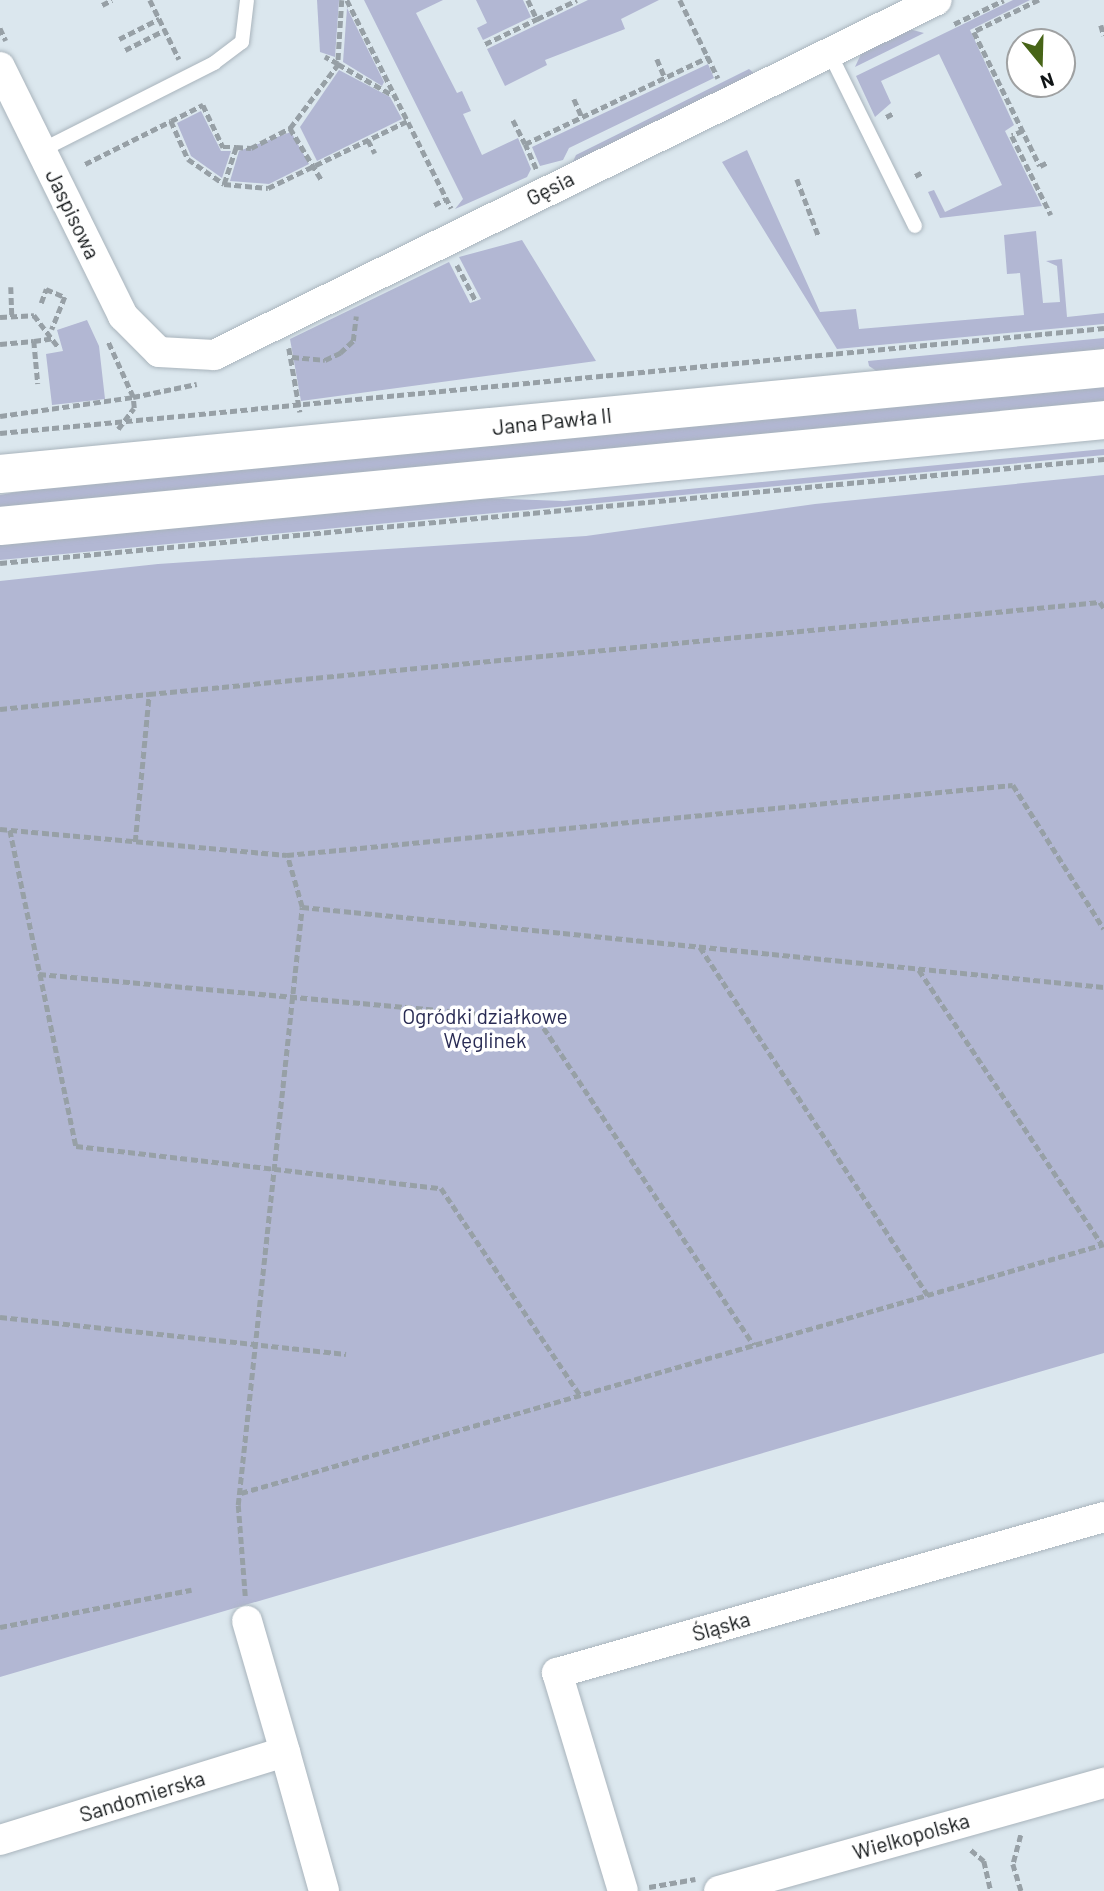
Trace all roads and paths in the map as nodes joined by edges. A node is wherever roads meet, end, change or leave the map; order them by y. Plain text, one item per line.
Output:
1 (111, 0) edge
2 (150, 0) edge
3 (247, 0) edge
4 (345, 0) edge
5 (528, 0) edge
6 (577, 0) edge
7 (680, 0) edge
8 (937, 0) edge
9 (1039, 0) edge
10 (102, 5) dead end
11 (159, 19) junction
12 (537, 19) junction
13 (1101, 25) dead end
14 (0, 28) edge
15 (165, 30) junction
16 (1104, 36) edge
17 (119, 39) dead end
18 (485, 44) dead end
19 (125, 50) dead end
20 (829, 52) junction
21 (325, 57) dead end
22 (708, 57) junction
23 (657, 59) dead end
24 (6, 60) edge
25 (338, 64) junction
26 (169, 68) dead end
27 (665, 78) junction
28 (719, 79) dead end
29 (1006, 82) dead end
30 (1000, 85) junction
31 (394, 96) junction
32 (574, 99) dead end
33 (892, 114) dead end
34 (582, 117) junction
35 (886, 117) dead end
36 (513, 120) dead end
37 (171, 121) junction
38 (407, 121) junction
39 (290, 128) junction
40 (1023, 131) junction
41 (368, 140) junction
42 (525, 144) junction
43 (236, 147) junction
44 (42, 150) junction
45 (374, 153) dead end
46 (1036, 157) junction
47 (1025, 162) junction
48 (1046, 163) dead end
49 (85, 164) dead end
50 (314, 166) junction
51 (535, 167) dead end
52 (922, 173) dead end
53 (915, 176) dead end
54 (321, 179) dead end
55 (797, 179) dead end
56 (224, 184) junction
57 (446, 199) junction
58 (435, 205) dead end
59 (1051, 215) dead end
60 (456, 218) dead end
61 (915, 226) dead end
62 (819, 237) dead end
63 (452, 256) dead end
64 (11, 287) dead end
65 (476, 301) dead end
66 (41, 303) dead end
67 (352, 304) dead end
68 (12, 316) junction
69 (0, 317) edge
70 (1104, 328) edge
71 (100, 329) dead end
72 (52, 330) junction
73 (55, 338) junction
74 (33, 341) junction
75 (0, 344) edge
76 (59, 348) dead end
77 (159, 352) joint
78 (292, 358) dead end
79 (293, 365) dead end
80 (1104, 368) edge
81 (203, 383) dead end
82 (38, 384) dead end
83 (132, 397) junction
84 (297, 405) junction
85 (0, 416) edge
86 (1104, 420) edge
87 (124, 421) junction
88 (118, 429) dead end
89 (0, 433) edge
90 (1104, 459) edge
91 (0, 474) edge
92 (0, 526) edge
93 (0, 563) edge
94 (1104, 608) edge
95 (149, 694) junction
96 (0, 709) edge
97 (0, 829) edge
98 (10, 830) junction
99 (135, 842) junction
100 (287, 855) junction
101 (302, 907) junction
102 (1104, 929) edge
103 (699, 947) junction
104 (919, 969) junction
105 (39, 974) junction
106 (1104, 987) edge
107 (293, 998) junction
108 (275, 1172) junction
109 (1103, 1244) edge
110 (928, 1294) junction
111 (0, 1317) edge
112 (259, 1343) junction
113 (754, 1345) junction
114 (346, 1354) dead end
115 (580, 1395) junction
116 (241, 1493) junction
117 (1104, 1517) edge
118 (191, 1590) dead end
119 (247, 1621) joint
120 (0, 1627) edge
121 (285, 1752) junction
122 (1104, 1783) edge
123 (1029, 1825) dead end
124 (0, 1840) edge
125 (712, 1883) edge
126 (633, 1887) edge
127 (666, 1889) edge
128 (324, 1891) edge
129 (1021, 1891) edge

1 - 10 path
2 - 11 path
3 - 44 lane
4 - 25 path
4 - 31 path
5 - 12 path
6 - 12 path
7 - 22 path
8 - 20 street, Gęsia
9 - 30 path
11 - 15 path
11 - 17 path
12 - 18 path
13 - 16 path
14 - 24 path
15 - 19 path
15 - 26 path
20 - 61 lane
20 - 77 street, Gęsia
21 - 25 path
22 - 27 path
22 - 28 path
23 - 27 path
24 - 44 street, Jaspisowa
25 - 31 path
25 - 39 path
27 - 34 path
29 - 30 path
30 - 40 path
31 - 38 path
32 - 34 path
33 - 35 path
34 - 42 path
36 - 42 path
37 - 43 path
37 - 49 path
37 - 56 path
38 - 41 path
38 - 57 path
39 - 43 path
39 - 50 path
40 - 46 path
40 - 47 path
41 - 45 path
41 - 50 path
42 - 51 path
43 - 56 path
44 - 77 street, Jaspisowa
46 - 47 path
46 - 48 path
47 - 59 path
50 - 54 path
50 - 56 path
52 - 53 path
55 - 62 path
57 - 58 path
57 - 60 path
63 - 65 path
64 - 68 path
66 - 72 path
67 - 78 path
68 - 69 path
68 - 72 path
70 - 84 path
71 - 83 path
72 - 73 path
73 - 74 path
73 - 76 path
74 - 75 path
74 - 82 path
79 - 84 path
80 - 91 main road, Jana Pawła II
81 - 83 path
83 - 85 path
83 - 87 path
84 - 87 path
86 - 92 main road
87 - 88 path
87 - 89 path
90 - 93 path
94 - 95 path
95 - 96 path
95 - 99 path
97 - 98 path
98 - 99 path
98 - 105 path
99 - 100 path
100 - 101 path
100 - 102 path
101 - 103 path
101 - 107 path
103 - 104 path
103 - 110 path
104 - 106 path
104 - 109 path
105 - 107 path
105 - 108 path
107 - 108 path
107 - 113 path
108 - 112 path
108 - 115 path
109 - 110 path
110 - 113 path
111 - 112 path
112 - 114 path
112 - 116 path
113 - 115 path
115 - 116 path
116 - 119 path
117 - 126 street, Śląska
118 - 120 path
119 - 121 street
121 - 124 street, Sandomierska
121 - 128 street
122 - 125 street, Wielkopolska
123 - 129 path
125 - 127 path
126 - 127 path

